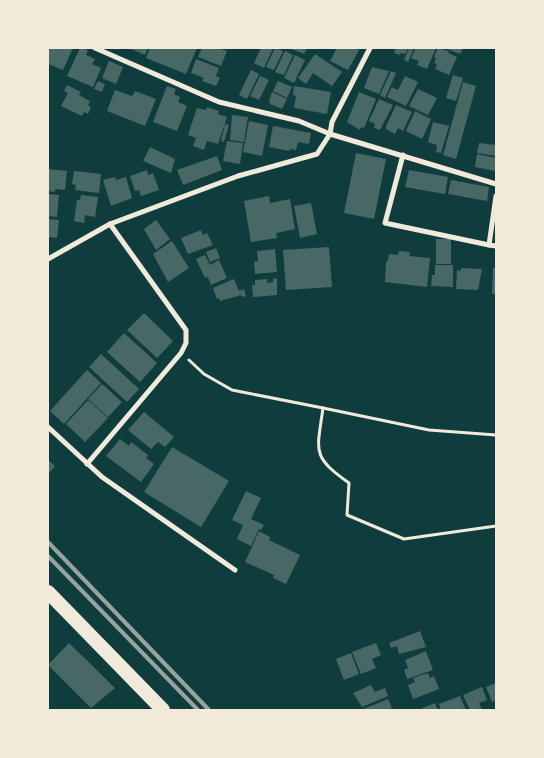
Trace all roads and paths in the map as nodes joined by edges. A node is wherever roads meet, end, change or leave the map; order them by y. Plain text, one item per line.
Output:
1 (95, 48) edge
2 (370, 48) edge
3 (330, 134) junction
4 (403, 155) junction
5 (496, 184) edge
6 (496, 196) edge
7 (110, 224) junction
8 (490, 245) junction
9 (496, 246) edge
10 (48, 259) edge
11 (181, 353) junction
12 (323, 408) junction
13 (48, 427) edge
14 (496, 434) edge
15 (87, 464) junction
16 (496, 526) edge
17 (235, 570) dead end
18 (48, 592) edge
19 (163, 710) edge

1 - 3 street
2 - 3 street
3 - 4 street
3 - 7 street
4 - 5 street
4 - 8 street
6 - 8 street
7 - 10 street
7 - 11 street
8 - 9 street
11 - 12 path
11 - 15 street
12 - 14 path
12 - 16 path
13 - 15 street
15 - 17 street
18 - 19 highway

